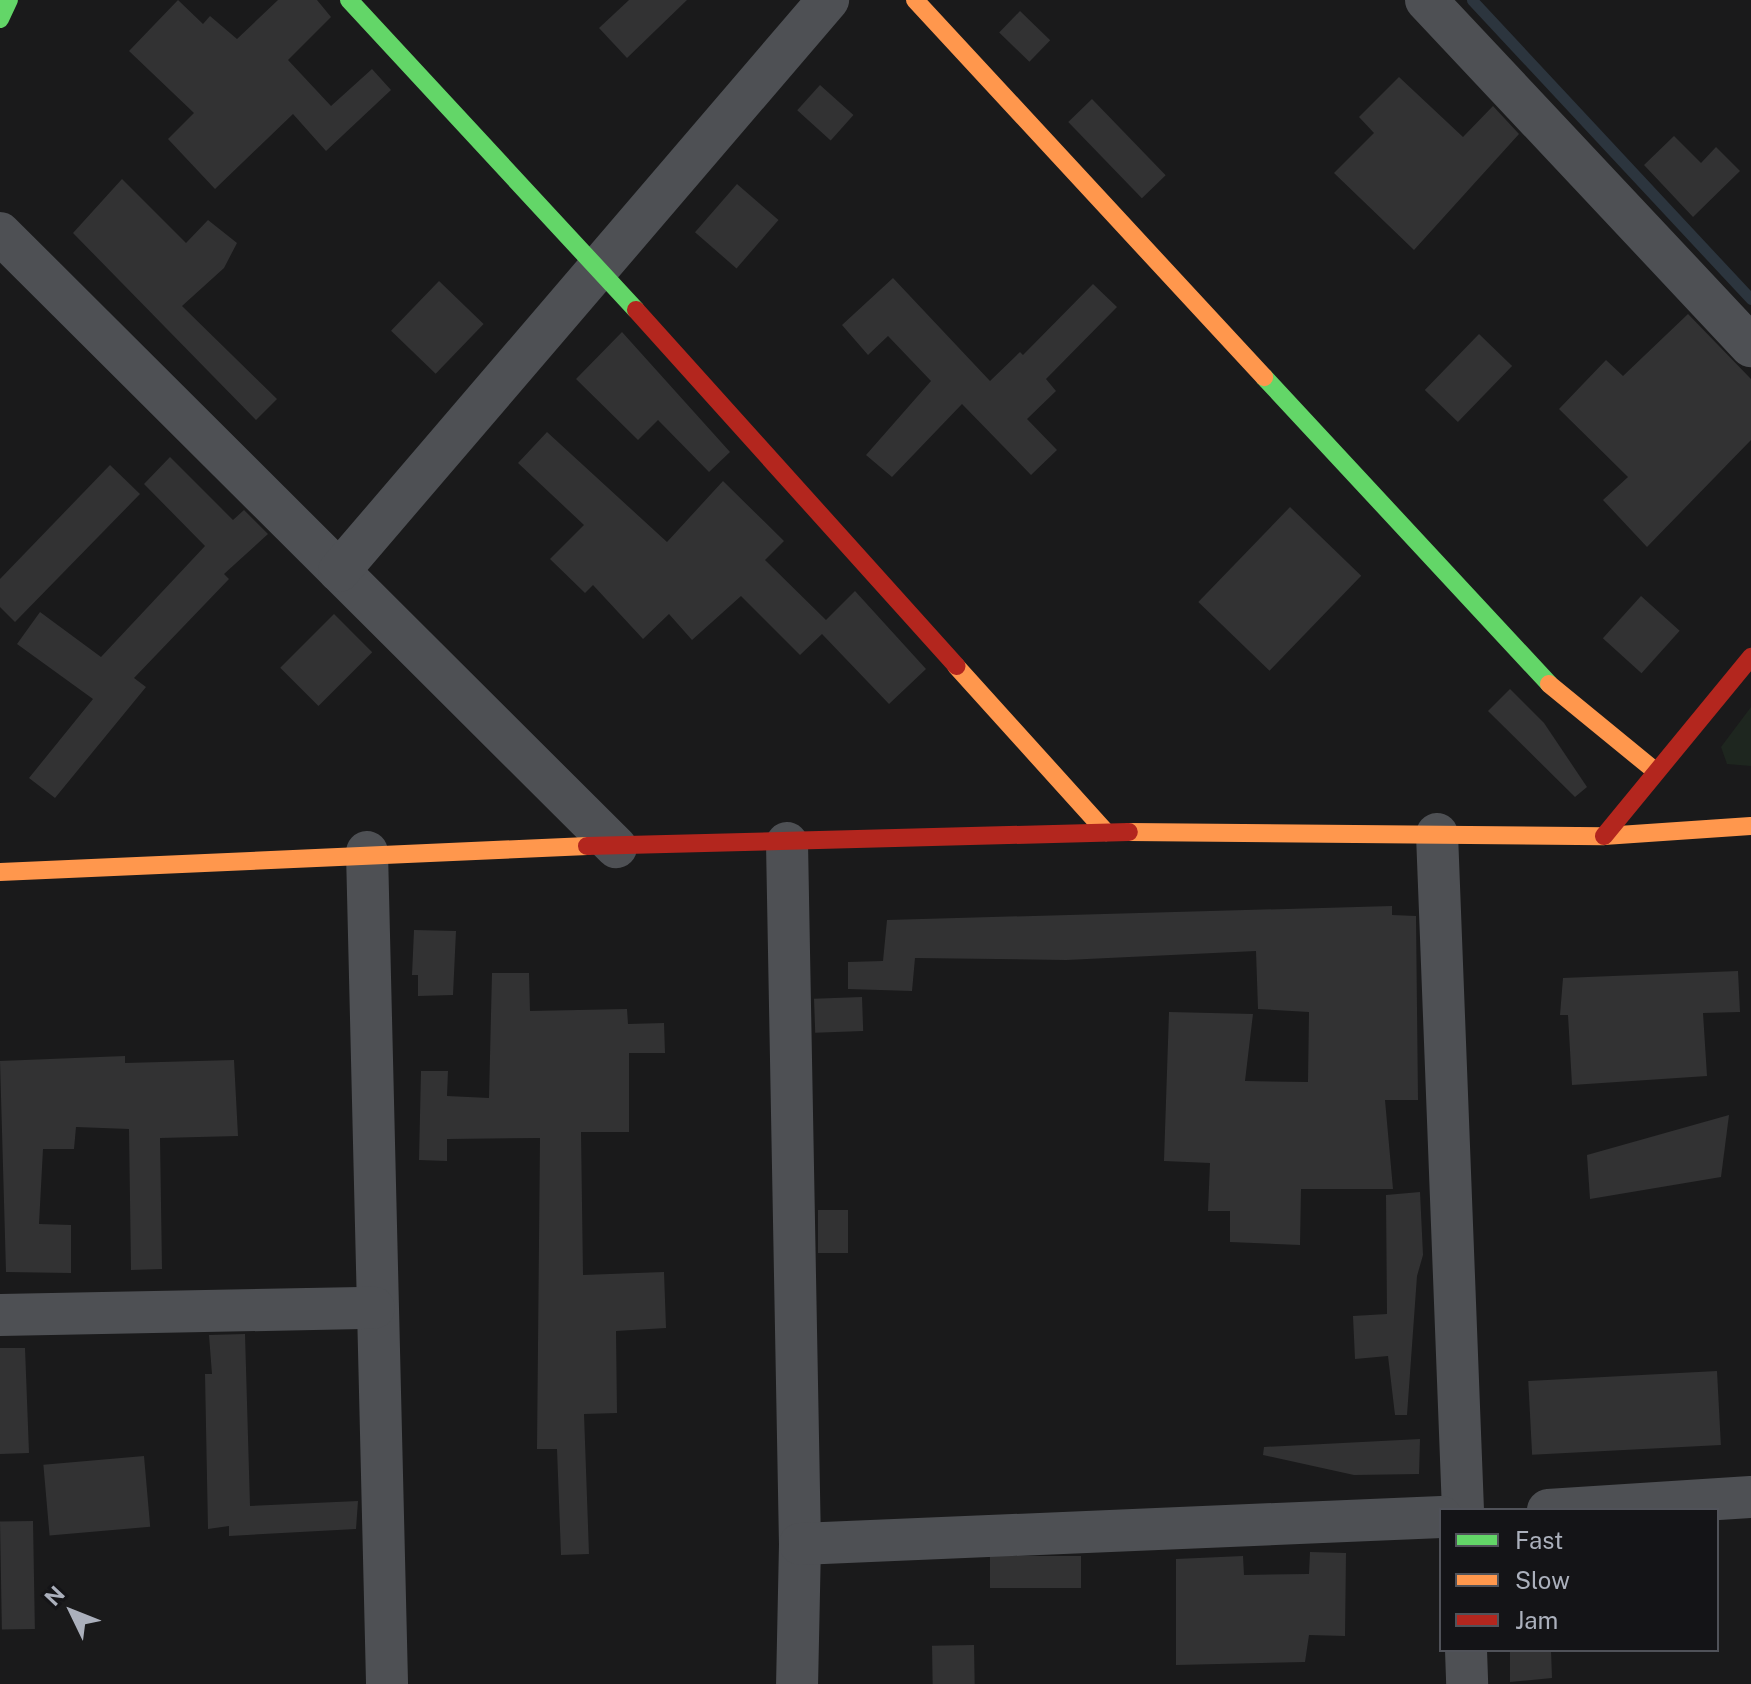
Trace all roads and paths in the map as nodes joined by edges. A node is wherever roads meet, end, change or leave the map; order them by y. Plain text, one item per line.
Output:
1 (9, 0) edge
2 (349, 0) edge
3 (828, 0) edge
4 (915, 0) edge
5 (1426, 0) edge
6 (0, 19) edge
7 (0, 233) edge
8 (601, 271) junction
9 (1751, 346) edge
10 (339, 571) junction
11 (1751, 657) edge
12 (1654, 770) junction
13 (1751, 826) edge
14 (1106, 832) junction
15 (1437, 834) junction
16 (1604, 836) junction
17 (787, 843) junction
18 (616, 847) junction
19 (367, 852) junction
20 (0, 872) edge
21 (374, 1308) junction
22 (0, 1315) edge
23 (1751, 1497) edge
24 (1463, 1508) edge
25 (1579, 1508) edge
26 (1439, 1517) edge
27 (800, 1544) junction
28 (1466, 1652) edge
29 (387, 1684) edge
30 (797, 1684) edge
31 (1467, 1684) edge

1 - 6 street
2 - 8 street
3 - 8 street
4 - 12 street
5 - 9 street
7 - 10 street
8 - 10 street
8 - 14 street
10 - 18 street
11 - 12 street
12 - 16 street
13 - 16 street
14 - 15 street
14 - 17 street
15 - 16 street
15 - 24 street
17 - 18 street
17 - 27 street
18 - 19 street
19 - 20 street
19 - 21 street
21 - 22 street
21 - 29 street
23 - 25 street
26 - 27 street
27 - 30 street
28 - 31 street

